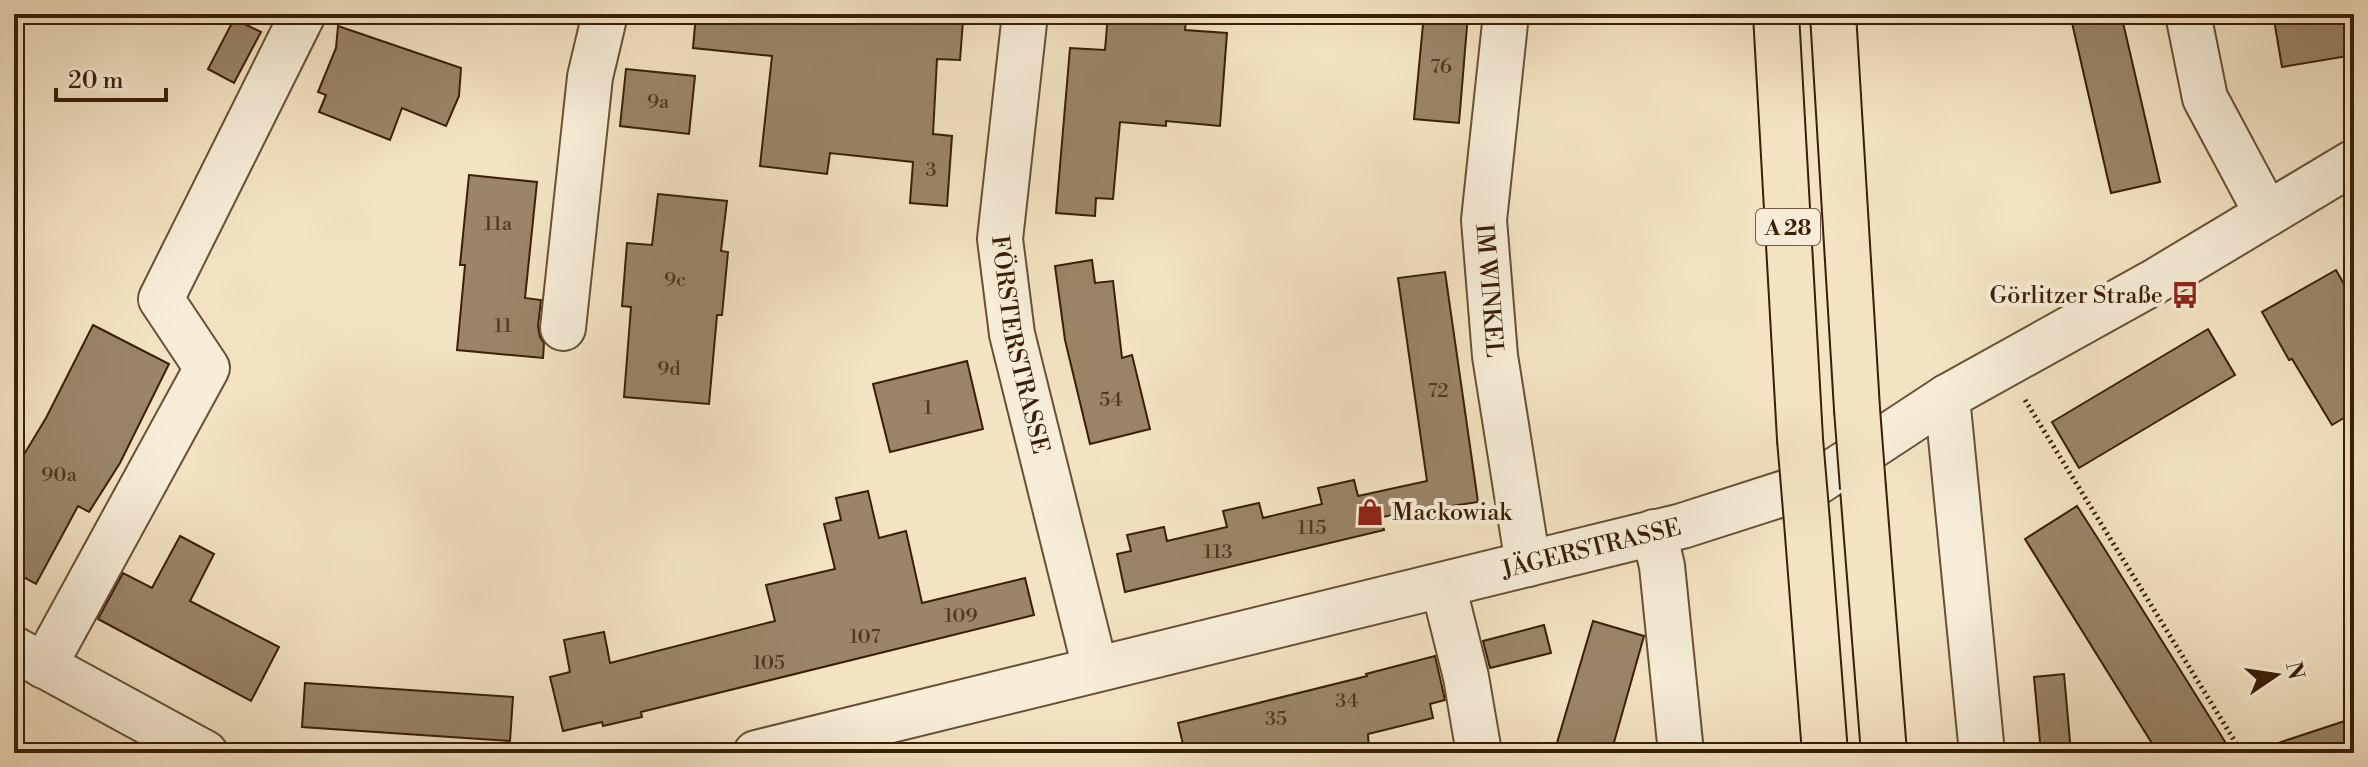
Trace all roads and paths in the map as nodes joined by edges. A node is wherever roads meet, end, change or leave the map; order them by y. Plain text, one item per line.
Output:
1 (303, 14) edge
2 (605, 14) edge
3 (1025, 14) edge
4 (1506, 14) edge
5 (1776, 14) edge
6 (1833, 14) edge
7 (2188, 14) edge
8 (2354, 162) edge
9 (2267, 214) junction
10 (563, 328) dead end
11 (2003, 365) junction
12 (1947, 397) junction
13 (1654, 532) junction
14 (1528, 564) junction
15 (1443, 585) junction
16 (29, 658) edge
17 (1095, 668) junction
18 (205, 753) edge
19 (756, 753) edge
20 (1479, 753) edge
21 (1681, 753) edge
22 (1825, 753) edge
23 (1884, 753) edge
24 (1982, 753) edge
25 (2242, 753) edge

1 - 16 street
2 - 10 street
3 - 17 street, FÖRSTERSTRASSE
4 - 14 street, IM WINKEL
5 - 22 highway, A 28, bridge
6 - 23 highway, A 28, bridge
7 - 9 street
8 - 9 street, JÄGERSTRASSE
9 - 11 street, JÄGERSTRASSE
11 - 12 street, JÄGERSTRASSE
11 - 25 path
12 - 13 street, JÄGERSTRASSE
12 - 24 street
13 - 14 street, JÄGERSTRASSE
13 - 21 street
14 - 15 street, JÄGERSTRASSE
15 - 17 street, JÄGERSTRASSE
15 - 20 street
16 - 18 street
17 - 19 street, JÄGERSTRASSE

